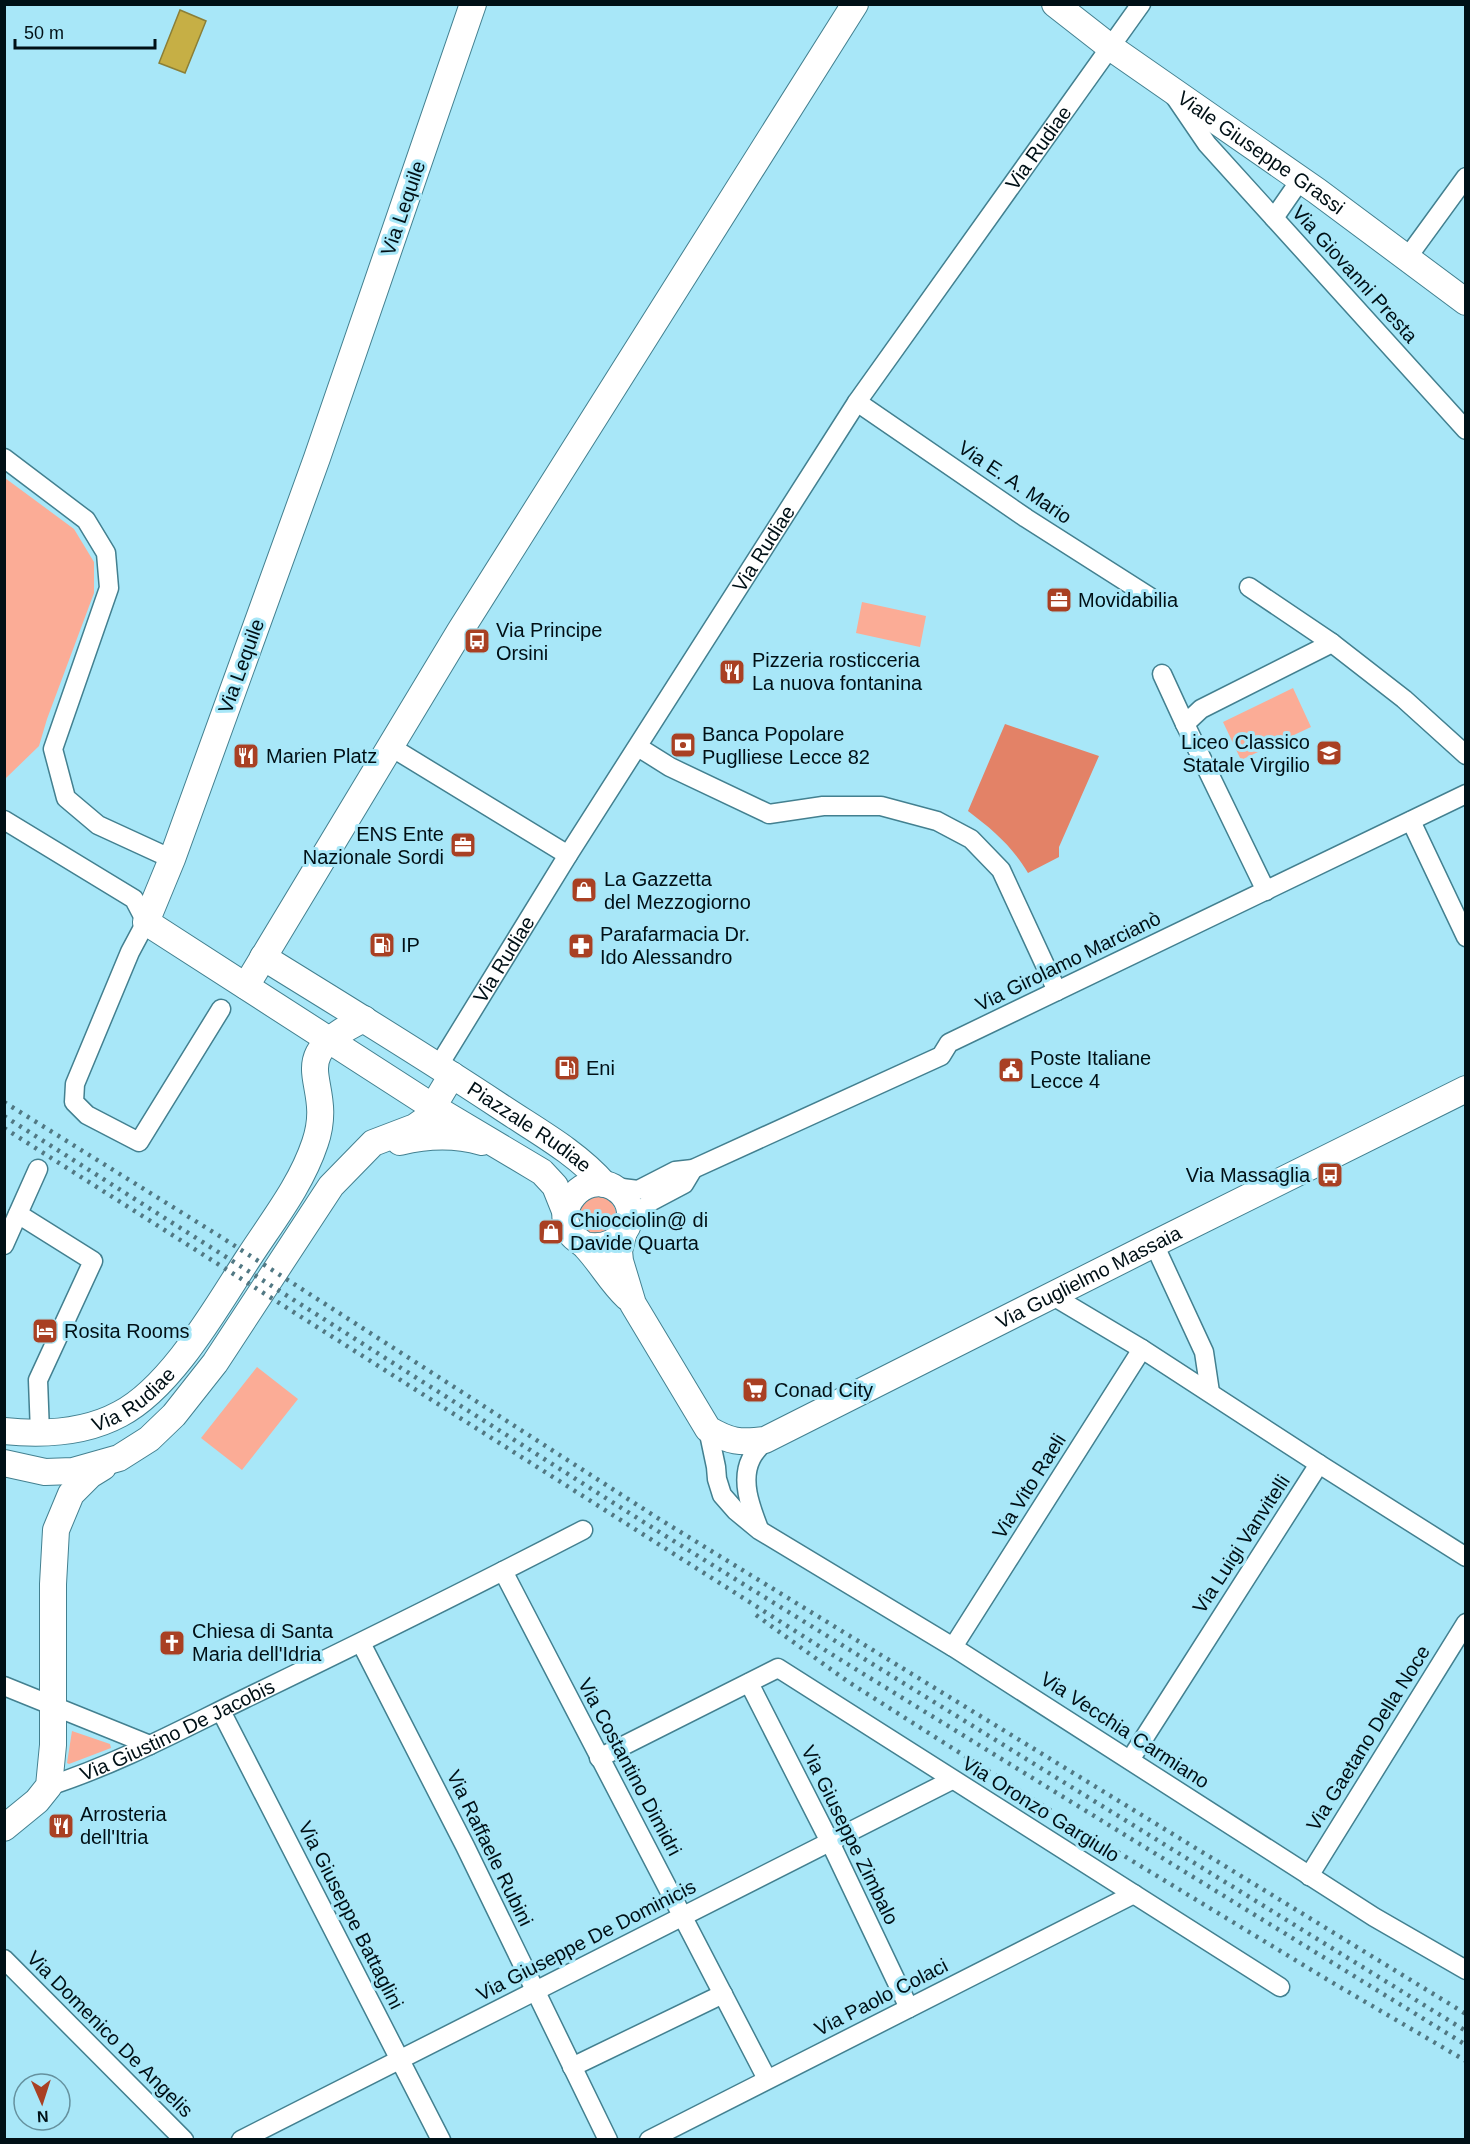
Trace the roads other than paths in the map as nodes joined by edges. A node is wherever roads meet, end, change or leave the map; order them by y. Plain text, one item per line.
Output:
1 (473, 4) edge
2 (855, 4) edge
3 (1055, 4) edge
4 (1141, 4) edge
5 (1110, 47) junction
6 (1170, 88) junction
7 (1466, 177) edge
8 (1301, 179) junction
9 (1274, 218) junction
10 (1407, 258) junction
11 (1466, 302) edge
12 (857, 402) junction
13 (1466, 430) edge
14 (4, 458) edge
15 (1249, 587) dead end
16 (1150, 597) dead end
17 (1332, 643) junction
18 (1162, 674) dead end
19 (1185, 724) junction
20 (391, 747) junction
21 (638, 747) junction
22 (1466, 755) edge
23 (1466, 794) edge
24 (4, 820) edge
25 (1411, 821) junction
26 (568, 855) junction
27 (172, 859) junction
28 (1266, 891) junction
29 (146, 922) junction
30 (1466, 937) edge
31 (263, 957) junction
32 (246, 986) junction
33 (1058, 991) junction
34 (221, 1010) dead end
35 (364, 1019) junction
36 (328, 1041) junction
37 (445, 1070) junction
38 (1466, 1089) edge
39 (433, 1107) junction
40 (505, 1148) junction
41 (360, 1156) junction
42 (38, 1169) dead end
43 (693, 1169) junction
44 (609, 1186) junction
45 (566, 1210) junction
46 (18, 1214) junction
47 (626, 1230) junction
48 (1154, 1244) junction
49 (4, 1245) edge
50 (584, 1245) junction
51 (1053, 1296) junction
52 (633, 1304) junction
53 (1142, 1349) junction
54 (1210, 1392) junction
55 (4, 1431) edge
56 (40, 1433) junction
57 (717, 1435) junction
58 (765, 1440) junction
59 (119, 1458) junction
60 (4, 1463) edge
61 (1319, 1464) junction
62 (746, 1474) junction
63 (583, 1530) dead end
64 (759, 1530) junction
65 (1466, 1557) edge
66 (503, 1571) junction
67 (1466, 1623) edge
68 (361, 1643) junction
69 (953, 1647) junction
70 (749, 1683) junction
71 (4, 1686) edge
72 (53, 1705) junction
73 (221, 1711) junction
74 (150, 1745) junction
75 (599, 1758) junction
76 (1130, 1760) junction
77 (952, 1780) junction
78 (49, 1786) junction
79 (4, 1828) edge
80 (830, 1842) junction
81 (1310, 1876) junction
82 (1134, 1894) junction
83 (682, 1916) junction
84 (4, 1959) edge
85 (1466, 1970) edge
86 (1280, 1987) dead end
87 (534, 1991) junction
88 (723, 1994) junction
89 (909, 2008) junction
90 (400, 2059) junction
91 (572, 2067) junction
92 (767, 2079) junction
93 (184, 2139) edge
94 (241, 2139) edge
95 (441, 2139) edge
96 (608, 2139) edge
97 (649, 2139) edge

1 - 27 main road, Via Lequile
2 - 20 main road
3 - 5 main road, Viale Giuseppe Grassi
4 - 5 street, Via Rudiae
5 - 6 main road, Viale Giuseppe Grassi
5 - 12 street, Via Rudiae
6 - 8 main road, Viale Giuseppe Grassi
6 - 9 street, Via Giovanni Presta
7 - 10 street
8 - 9 street
8 - 10 main road, Viale Giuseppe Grassi
9 - 13 street, Via Giovanni Presta
10 - 11 main road, Viale Giuseppe Grassi
12 - 16 street, Via E. A. Mario
12 - 21 street, Via Rudiae
14 - 27 street
15 - 17 street
17 - 19 street
17 - 22 street
18 - 19 street
19 - 28 street
20 - 26 street
20 - 31 main road
21 - 26 street, Via Rudiae
21 - 33 street
23 - 25 street, Via Girolamo Marcianò
24 - 29 street
25 - 28 street, Via Girolamo Marcianò
25 - 30 street
26 - 37 street, Via Rudiae
27 - 29 main road, Via Lequile
28 - 33 street, Via Girolamo Marcianò
29 - 32 main road, Piazzale Rudiae
29 - 34 street, Via Lequile
31 - 32 main road
31 - 35 main road, Piazzale Rudiae
32 - 36 main road, Piazzale Rudiae
33 - 43 street, Via Girolamo Marcianò
35 - 36 main road
35 - 37 main road, Piazzale Rudiae
36 - 39 main road, Piazzale Rudiae
36 - 56 main road, Via Rudiae
37 - 39 main road, Piazzale Rudiae
37 - 44 main road, Piazzale Rudiae
38 - 48 main road, Via Guglielmo Massaia
39 - 40 main road, Piazzale Rudiae
39 - 41 main road, Via Rudiae
40 - 41 main road, Via Rudiae
40 - 45 main road, Piazzale Rudiae
41 - 59 main road, Via Rudiae
42 - 46 street
43 - 44 street, Via Girolamo Marcianò
43 - 47 street, Via Girolamo Marcianò
44 - 45 main road, Piazzale Rudiae
44 - 47 main road, Piazzale Rudiae
45 - 50 main road, Piazzale Rudiae
46 - 49 street
46 - 56 street
47 - 50 main road
47 - 52 main road, Piazzale Rudiae
48 - 51 main road, Via Guglielmo Massaia
48 - 54 street
50 - 52 main road, Piazzale Rudiae
51 - 53 street
51 - 58 main road, Via Guglielmo Massaia
52 - 57 main road, Piazzale Rudiae
53 - 54 street
53 - 69 street, Via Vito Raeli
54 - 61 street
55 - 56 main road, Via Rudiae
57 - 58 main road, Via Guglielmo Massaia
57 - 62 street
57 - 64 street, Via Vecchia Carmiano
58 - 62 street
59 - 60 main road, Via Rudiae
59 - 72 main road
61 - 65 street
61 - 76 street, Via Luigi Vanvitelli
62 - 64 street
63 - 66 street, Via Giustino De Jacobis
64 - 69 street, Via Vecchia Carmiano
66 - 68 street, Via Giustino De Jacobis
66 - 75 street, Via Costantino Dimidri
67 - 81 street, Via Gaetano Della Noce
68 - 73 street, Via Giustino De Jacobis
68 - 87 street, Via Raffaele Rubini
69 - 76 street, Via Vecchia Carmiano
70 - 75 street
70 - 77 street, Via Oronzo Gargiulo
70 - 80 street, Via Giuseppe Zimbalo
71 - 72 street
72 - 74 street
72 - 78 main road
73 - 74 street, Via Giustino De Jacobis
73 - 90 street, Via Giuseppe Battaglini
74 - 78 street, Via Giustino De Jacobis
75 - 83 street, Via Costantino Dimidri
76 - 81 street, Via Vecchia Carmiano
77 - 80 street, Via Giuseppe De Dominicis
77 - 82 street, Via Oronzo Gargiulo
78 - 79 main road
80 - 83 street, Via Giuseppe De Dominicis
80 - 89 street, Via Giuseppe Zimbalo
81 - 85 street, Via Vecchia Carmiano
82 - 86 street, Via Oronzo Gargiulo
82 - 89 street, Via Paolo Colaci
83 - 87 street, Via Giuseppe De Dominicis
83 - 88 street, Via Costantino Dimidri
84 - 93 street, Via Domenico De Angelis
87 - 90 street, Via Giuseppe De Dominicis
87 - 91 street, Via Raffaele Rubini
88 - 91 street
88 - 92 street, Via Costantino Dimidri
89 - 92 street, Via Paolo Colaci
90 - 94 street, Via Giuseppe De Dominicis
90 - 95 street, Via Giuseppe Battaglini
91 - 96 street, Via Raffaele Rubini
92 - 97 street, Via Paolo Colaci

